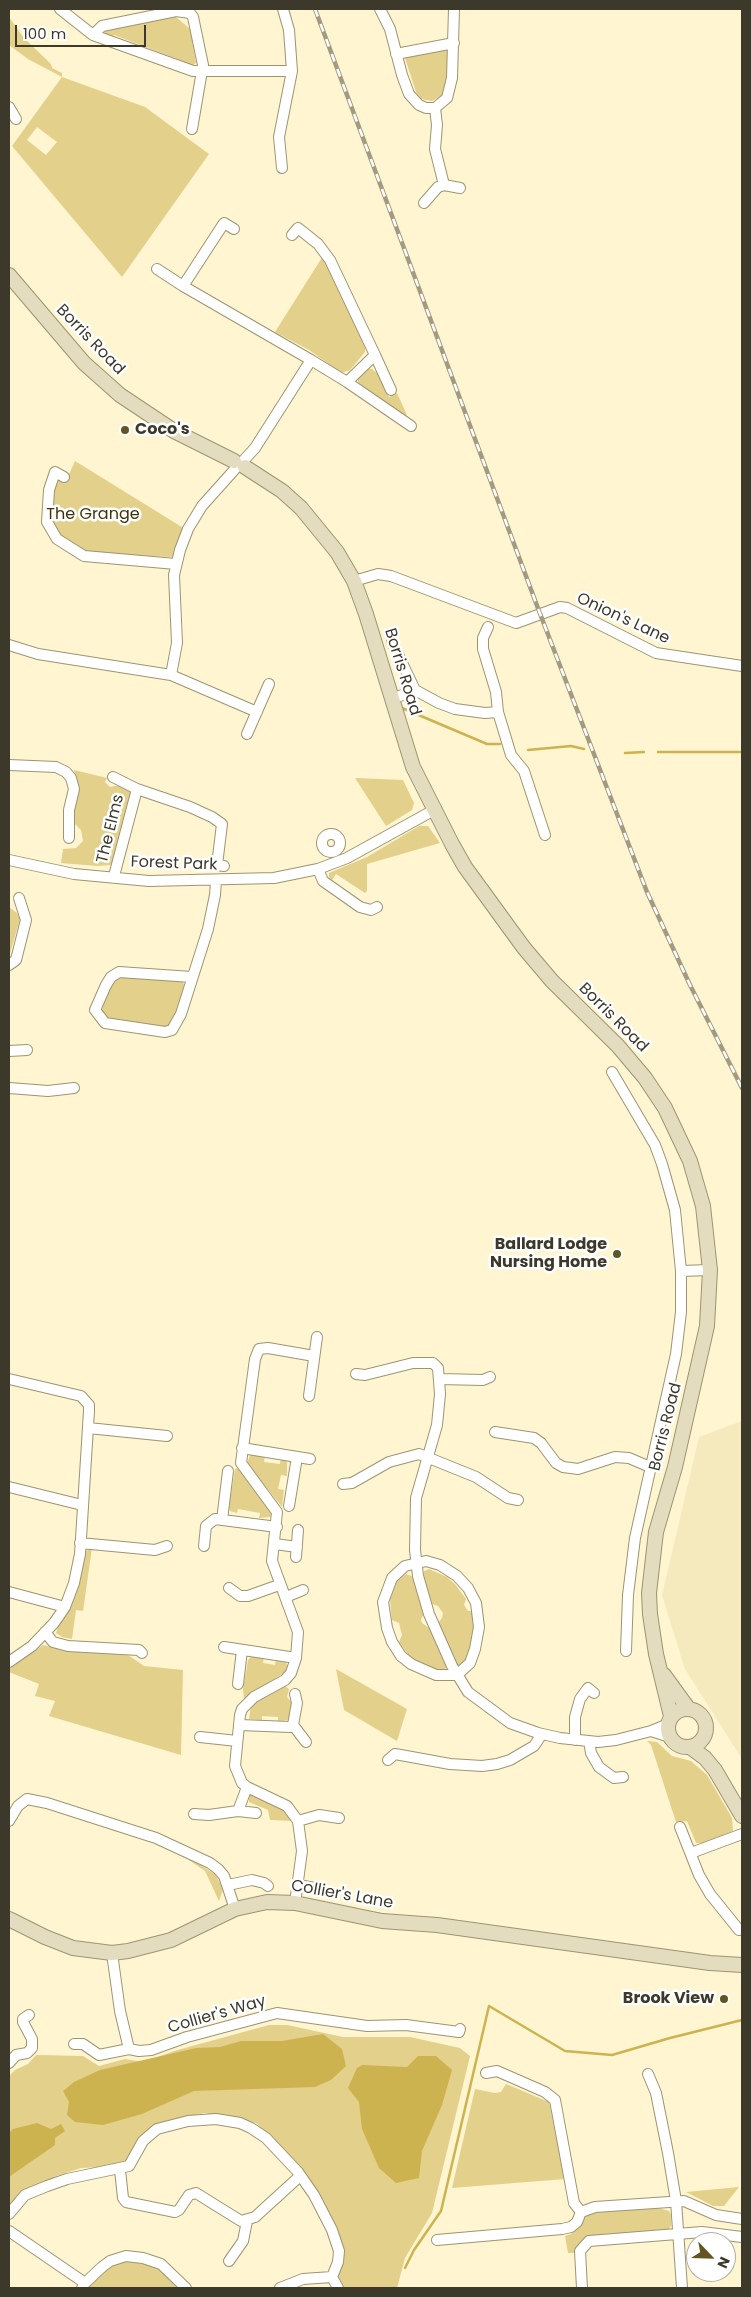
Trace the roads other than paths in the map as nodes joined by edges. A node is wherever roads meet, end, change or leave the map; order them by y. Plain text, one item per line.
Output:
1 (60, 9) edge
2 (283, 9) edge
3 (380, 9) edge
4 (454, 9) edge
5 (187, 10) edge
6 (93, 35) junction
7 (454, 43) junction
8 (396, 54) junction
9 (292, 70) junction
10 (202, 72) junction
11 (9, 107) edge
12 (435, 108) junction
13 (16, 120) dead end
14 (192, 129) dead end
15 (282, 168) dead end
16 (444, 185) junction
17 (460, 188) dead end
18 (424, 203) dead end
19 (234, 229) dead end
20 (292, 235) dead end
21 (157, 269) dead end
22 (9, 276) edge
23 (183, 286) junction
24 (375, 355) junction
25 (311, 360) junction
26 (347, 382) junction
27 (390, 390) dead end
28 (410, 426) dead end
29 (240, 464) junction
30 (64, 477) dead end
31 (176, 564) junction
32 (354, 581) junction
33 (488, 627) dead end
34 (392, 642) dead end
35 (9, 645) edge
36 (742, 666) edge
37 (171, 675) junction
38 (269, 684) dead end
39 (415, 690) junction
40 (392, 699) junction
41 (257, 712) junction
42 (498, 712) junction
43 (247, 734) dead end
44 (9, 765) edge
45 (113, 777) dead end
46 (137, 788) junction
47 (434, 810) junction
48 (545, 835) dead end
49 (69, 838) dead end
50 (9, 860) edge
51 (224, 866) dead end
52 (318, 869) junction
53 (114, 876) junction
54 (216, 881) junction
55 (19, 898) dead end
56 (377, 907) dead end
57 (9, 965) edge
58 (192, 977) junction
59 (27, 1050) dead end
60 (9, 1051) edge
61 (612, 1072) dead end
62 (9, 1088) edge
63 (74, 1088) dead end
64 (710, 1270) junction
65 (681, 1271) junction
66 (317, 1337) dead end
67 (314, 1356) junction
68 (356, 1374) dead end
69 (490, 1377) dead end
70 (9, 1379) edge
71 (440, 1379) junction
72 (309, 1396) dead end
73 (88, 1428) junction
74 (495, 1432) dead end
75 (167, 1436) dead end
76 (242, 1448) junction
77 (427, 1456) junction
78 (297, 1457) junction
79 (310, 1459) dead end
80 (650, 1467) junction
81 (228, 1471) dead end
82 (343, 1484) dead end
83 (9, 1488) edge
84 (518, 1500) dead end
85 (82, 1505) junction
86 (289, 1506) dead end
87 (222, 1520) junction
88 (277, 1528) junction
89 (298, 1530) dead end
90 (80, 1543) junction
91 (275, 1544) junction
92 (167, 1546) dead end
93 (204, 1546) dead end
94 (416, 1563) junction
95 (279, 1585) junction
96 (229, 1588) dead end
97 (302, 1590) dead end
98 (9, 1592) edge
99 (286, 1597) junction
100 (65, 1608) junction
101 (45, 1632) junction
102 (224, 1647) dead end
103 (242, 1650) junction
104 (626, 1651) dead end
105 (142, 1653) dead end
106 (296, 1658) junction
107 (9, 1662) edge
108 (662, 1673) junction
109 (457, 1675) junction
110 (238, 1684) dead end
111 (594, 1693) dead end
112 (295, 1694) dead end
113 (688, 1708) junction
114 (240, 1725) junction
115 (293, 1725) junction
116 (669, 1726) junction
117 (705, 1733) junction
118 (542, 1734) junction
119 (200, 1736) dead end
120 (237, 1740) junction
121 (575, 1740) junction
122 (589, 1741) junction
123 (306, 1742) dead end
124 (690, 1747) junction
125 (388, 1760) dead end
126 (715, 1770) junction
127 (624, 1776) dead end
128 (247, 1787) junction
129 (238, 1811) junction
130 (256, 1813) dead end
131 (194, 1814) dead end
132 (742, 1816) edge
133 (339, 1818) dead end
134 (298, 1821) junction
135 (9, 1822) edge
136 (680, 1827) dead end
137 (742, 1834) edge
138 (691, 1853) junction
139 (228, 1885) junction
140 (298, 1885) junction
141 (268, 1886) dead end
142 (321, 1889) dead end
143 (295, 1903) junction
144 (235, 1909) junction
145 (9, 1919) edge
146 (739, 1930) dead end
147 (112, 1953) junction
148 (742, 1965) edge
149 (29, 2015) dead end
150 (460, 2028) dead end
151 (74, 2044) dead end
152 (129, 2048) junction
153 (9, 2062) edge
154 (486, 2073) dead end
155 (648, 2074) dead end
156 (120, 2170) junction
157 (300, 2176) junction
158 (676, 2201) junction
159 (581, 2212) junction
160 (9, 2214) edge
161 (742, 2218) edge
162 (247, 2221) junction
163 (9, 2231) edge
164 (678, 2234) junction
165 (742, 2237) edge
166 (436, 2238) dead end
167 (230, 2262) dead end
168 (332, 2277) junction
169 (84, 2286) edge
170 (186, 2288) edge
171 (280, 2288) edge
172 (338, 2288) edge
173 (582, 2288) edge
174 (682, 2288) edge

1 - 6 street
2 - 9 street
3 - 8 street
4 - 7 street
5 - 6 street
5 - 10 street
6 - 10 street
7 - 8 street
7 - 12 street
8 - 12 street
9 - 10 street
9 - 15 street
10 - 14 street
11 - 13 street
12 - 16 street
16 - 17 street
16 - 18 street
19 - 23 street
20 - 24 street
21 - 23 street
22 - 29 street, Borris Road
23 - 25 street
24 - 26 street
24 - 27 street
25 - 26 street
25 - 29 street
26 - 28 street
29 - 31 street
29 - 32 street, Borris Road
30 - 31 street
31 - 37 street
32 - 36 street, Onion's Lane
32 - 40 street, Borris Road
33 - 42 street
34 - 39 street
35 - 37 street
37 - 41 street
38 - 41 street
39 - 40 street
39 - 42 street
40 - 47 street, Borris Road
41 - 43 street
42 - 48 street
44 - 49 street
45 - 46 street, The Elms
46 - 51 street, The Elms
46 - 53 street, The Elms
47 - 52 street, Forest Park
47 - 64 street, Borris Road
50 - 53 street, Forest Park
52 - 54 street, Forest Park
52 - 56 street
53 - 54 street, Forest Park
54 - 58 street
55 - 57 street
58 - 58 street
59 - 60 street
61 - 65 street
62 - 63 street
64 - 65 street
64 - 108 street, Borris Road
65 - 80 street
66 - 67 street
67 - 72 street
67 - 76 street
68 - 71 street
69 - 71 street
70 - 73 street
71 - 77 street
73 - 75 street
73 - 85 street
74 - 80 street
76 - 78 street
76 - 88 street
77 - 82 street
77 - 84 street
77 - 94 street
78 - 79 street
78 - 86 street
80 - 104 street
81 - 87 street
83 - 85 street
85 - 90 street
87 - 88 street
87 - 93 street
88 - 91 street
89 - 91 street
90 - 92 street
90 - 100 street
91 - 95 street
94 - 109 street
94 - 109 street
94 - 109 street
95 - 96 street
95 - 99 street
97 - 99 street
98 - 100 street
99 - 106 street
100 - 101 street
101 - 105 street
101 - 107 street
102 - 103 street
103 - 106 street
103 - 110 street
106 - 114 street
108 - 113 street, Borris Road
108 - 116 street, Borris Road
109 - 118 street
111 - 121 street
112 - 115 street
113 - 116 street
113 - 117 street
114 - 115 street
114 - 120 street
115 - 123 street
116 - 122 street
116 - 124 street
117 - 124 street
117 - 126 street
118 - 121 street
118 - 125 street
119 - 120 street
120 - 128 street
121 - 122 street
122 - 127 street
124 - 126 street
126 - 132 street
128 - 129 street
128 - 134 street
129 - 130 street
129 - 131 street
133 - 134 street
134 - 140 street
135 - 139 street
136 - 138 street
137 - 138 street
138 - 146 street
139 - 141 street
139 - 144 street
140 - 142 street
140 - 143 street
143 - 144 street, Collier's Lane
143 - 148 street, Collier's Lane
144 - 147 street, Collier's Lane
145 - 147 street, Collier's Lane
147 - 152 street
149 - 153 street
150 - 152 street, Collier's Way
151 - 152 street, Collier's Way
154 - 159 street
155 - 158 street
156 - 157 street
156 - 160 street
156 - 162 street
157 - 162 street
157 - 168 street
158 - 159 street
158 - 161 street
158 - 164 street
159 - 166 street
162 - 167 street
163 - 169 street
164 - 165 street
164 - 173 street
164 - 174 street
168 - 171 street
168 - 172 street
169 - 170 street

